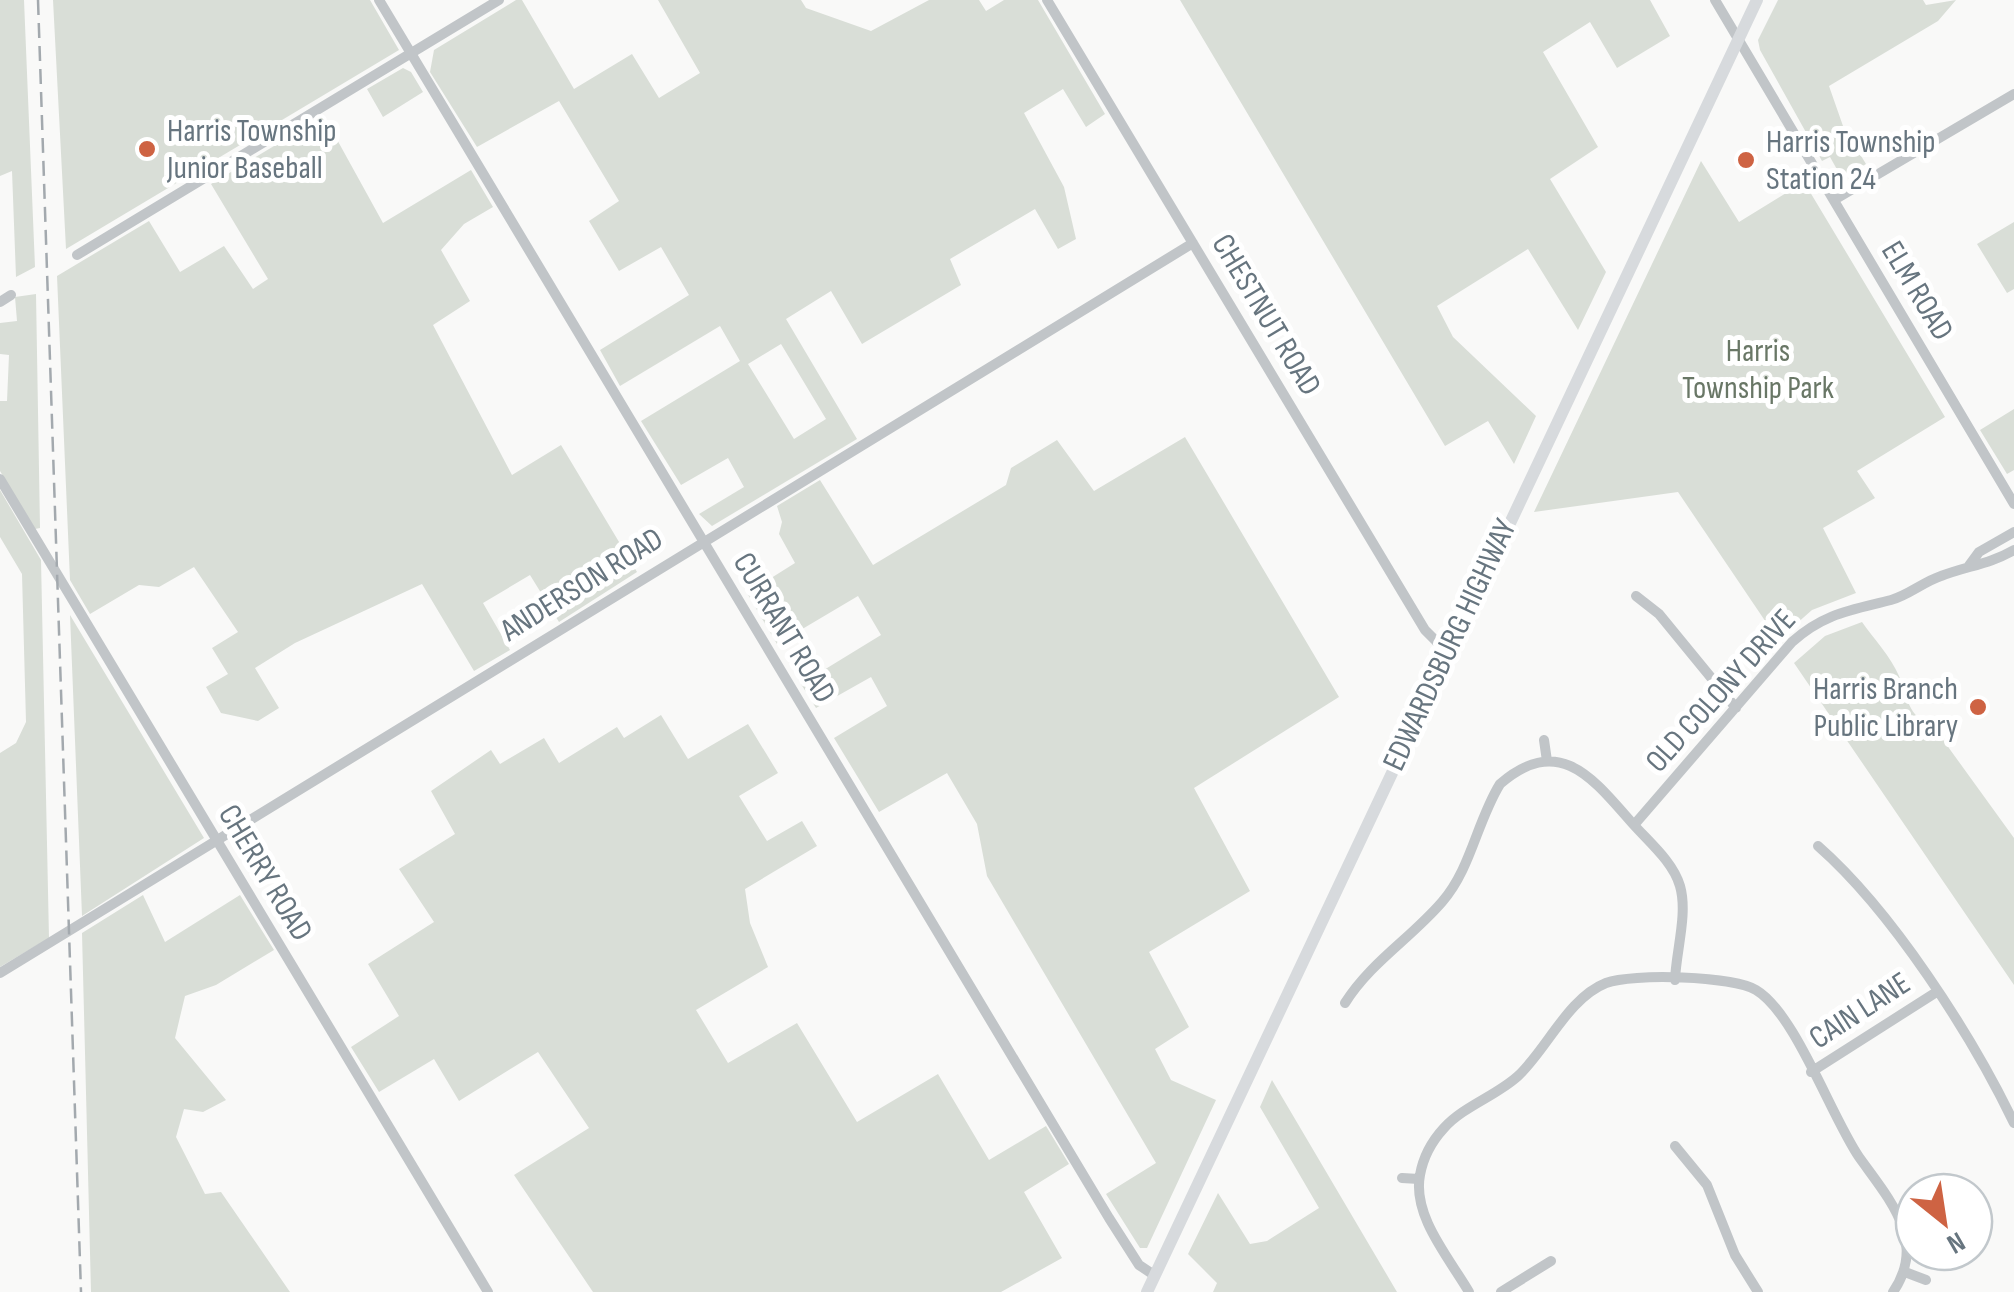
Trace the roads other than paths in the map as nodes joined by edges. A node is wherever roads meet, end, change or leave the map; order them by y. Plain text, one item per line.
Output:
1 (379, 0) edge
2 (499, 0) edge
3 (1047, 0) edge
4 (1715, 0) edge
5 (1756, 0) edge
6 (1738, 39) junction
7 (410, 53) junction
8 (2014, 94) edge
9 (1834, 200) junction
10 (1193, 244) junction
11 (78, 255) dead end
12 (11, 295) dead end
13 (0, 302) edge
14 (0, 479) edge
15 (2014, 504) edge
16 (2014, 532) edge
17 (702, 540) junction
18 (2014, 550) edge
19 (1968, 567) junction
20 (1636, 596) dead end
21 (1447, 652) junction
22 (1736, 708) junction
23 (1544, 740) dead end
24 (1547, 762) junction
25 (1634, 825) junction
26 (216, 840) junction
27 (1818, 846) dead end
28 (0, 974) edge
29 (1675, 980) junction
30 (1935, 992) junction
31 (1345, 1003) dead end
32 (1811, 1072) junction
33 (2014, 1124) edge
34 (1676, 1146) dead end
35 (1402, 1178) dead end
36 (1419, 1179) junction
37 (1894, 1205) edge
38 (1550, 1261) dead end
39 (1904, 1272) joint
40 (1154, 1275) junction
41 (1926, 1280) dead end
42 (488, 1292) edge
43 (1147, 1292) edge
44 (1469, 1292) edge
45 (1501, 1292) edge
46 (1758, 1292) edge
47 (1893, 1292) edge

1 - 7 street, CURRANT ROAD
2 - 7 street
3 - 10 street, CHESTNUT ROAD
4 - 6 street, ELM ROAD
5 - 6 main road, EDWARDSBURG HIGHWAY
6 - 9 street, ELM ROAD
6 - 21 main road, EDWARDSBURG HIGHWAY
7 - 11 street
7 - 17 street, CURRANT ROAD
8 - 9 street
9 - 15 street, ELM ROAD
10 - 17 street, ANDERSON ROAD
10 - 21 street, CHESTNUT ROAD
12 - 13 street
14 - 26 street, CHERRY ROAD
16 - 19 street, OLD COLONY DRIVE
17 - 26 street, ANDERSON ROAD
17 - 40 street, CURRANT ROAD
18 - 19 street, OLD COLONY DRIVE
19 - 22 street, OLD COLONY DRIVE
20 - 22 street
21 - 40 main road, EDWARDSBURG HIGHWAY
22 - 25 street, OLD COLONY DRIVE
23 - 24 street
24 - 25 street
24 - 31 street
25 - 29 street
26 - 28 street, ANDERSON ROAD
26 - 42 street, CHERRY ROAD
27 - 30 street
29 - 32 street
29 - 36 street
30 - 32 street, CAIN LANE
30 - 33 street
32 - 37 street
34 - 46 street
35 - 36 street
36 - 44 street
38 - 45 street
39 - 41 street
39 - 47 street
40 - 43 main road, EDWARDSBURG HIGHWAY

